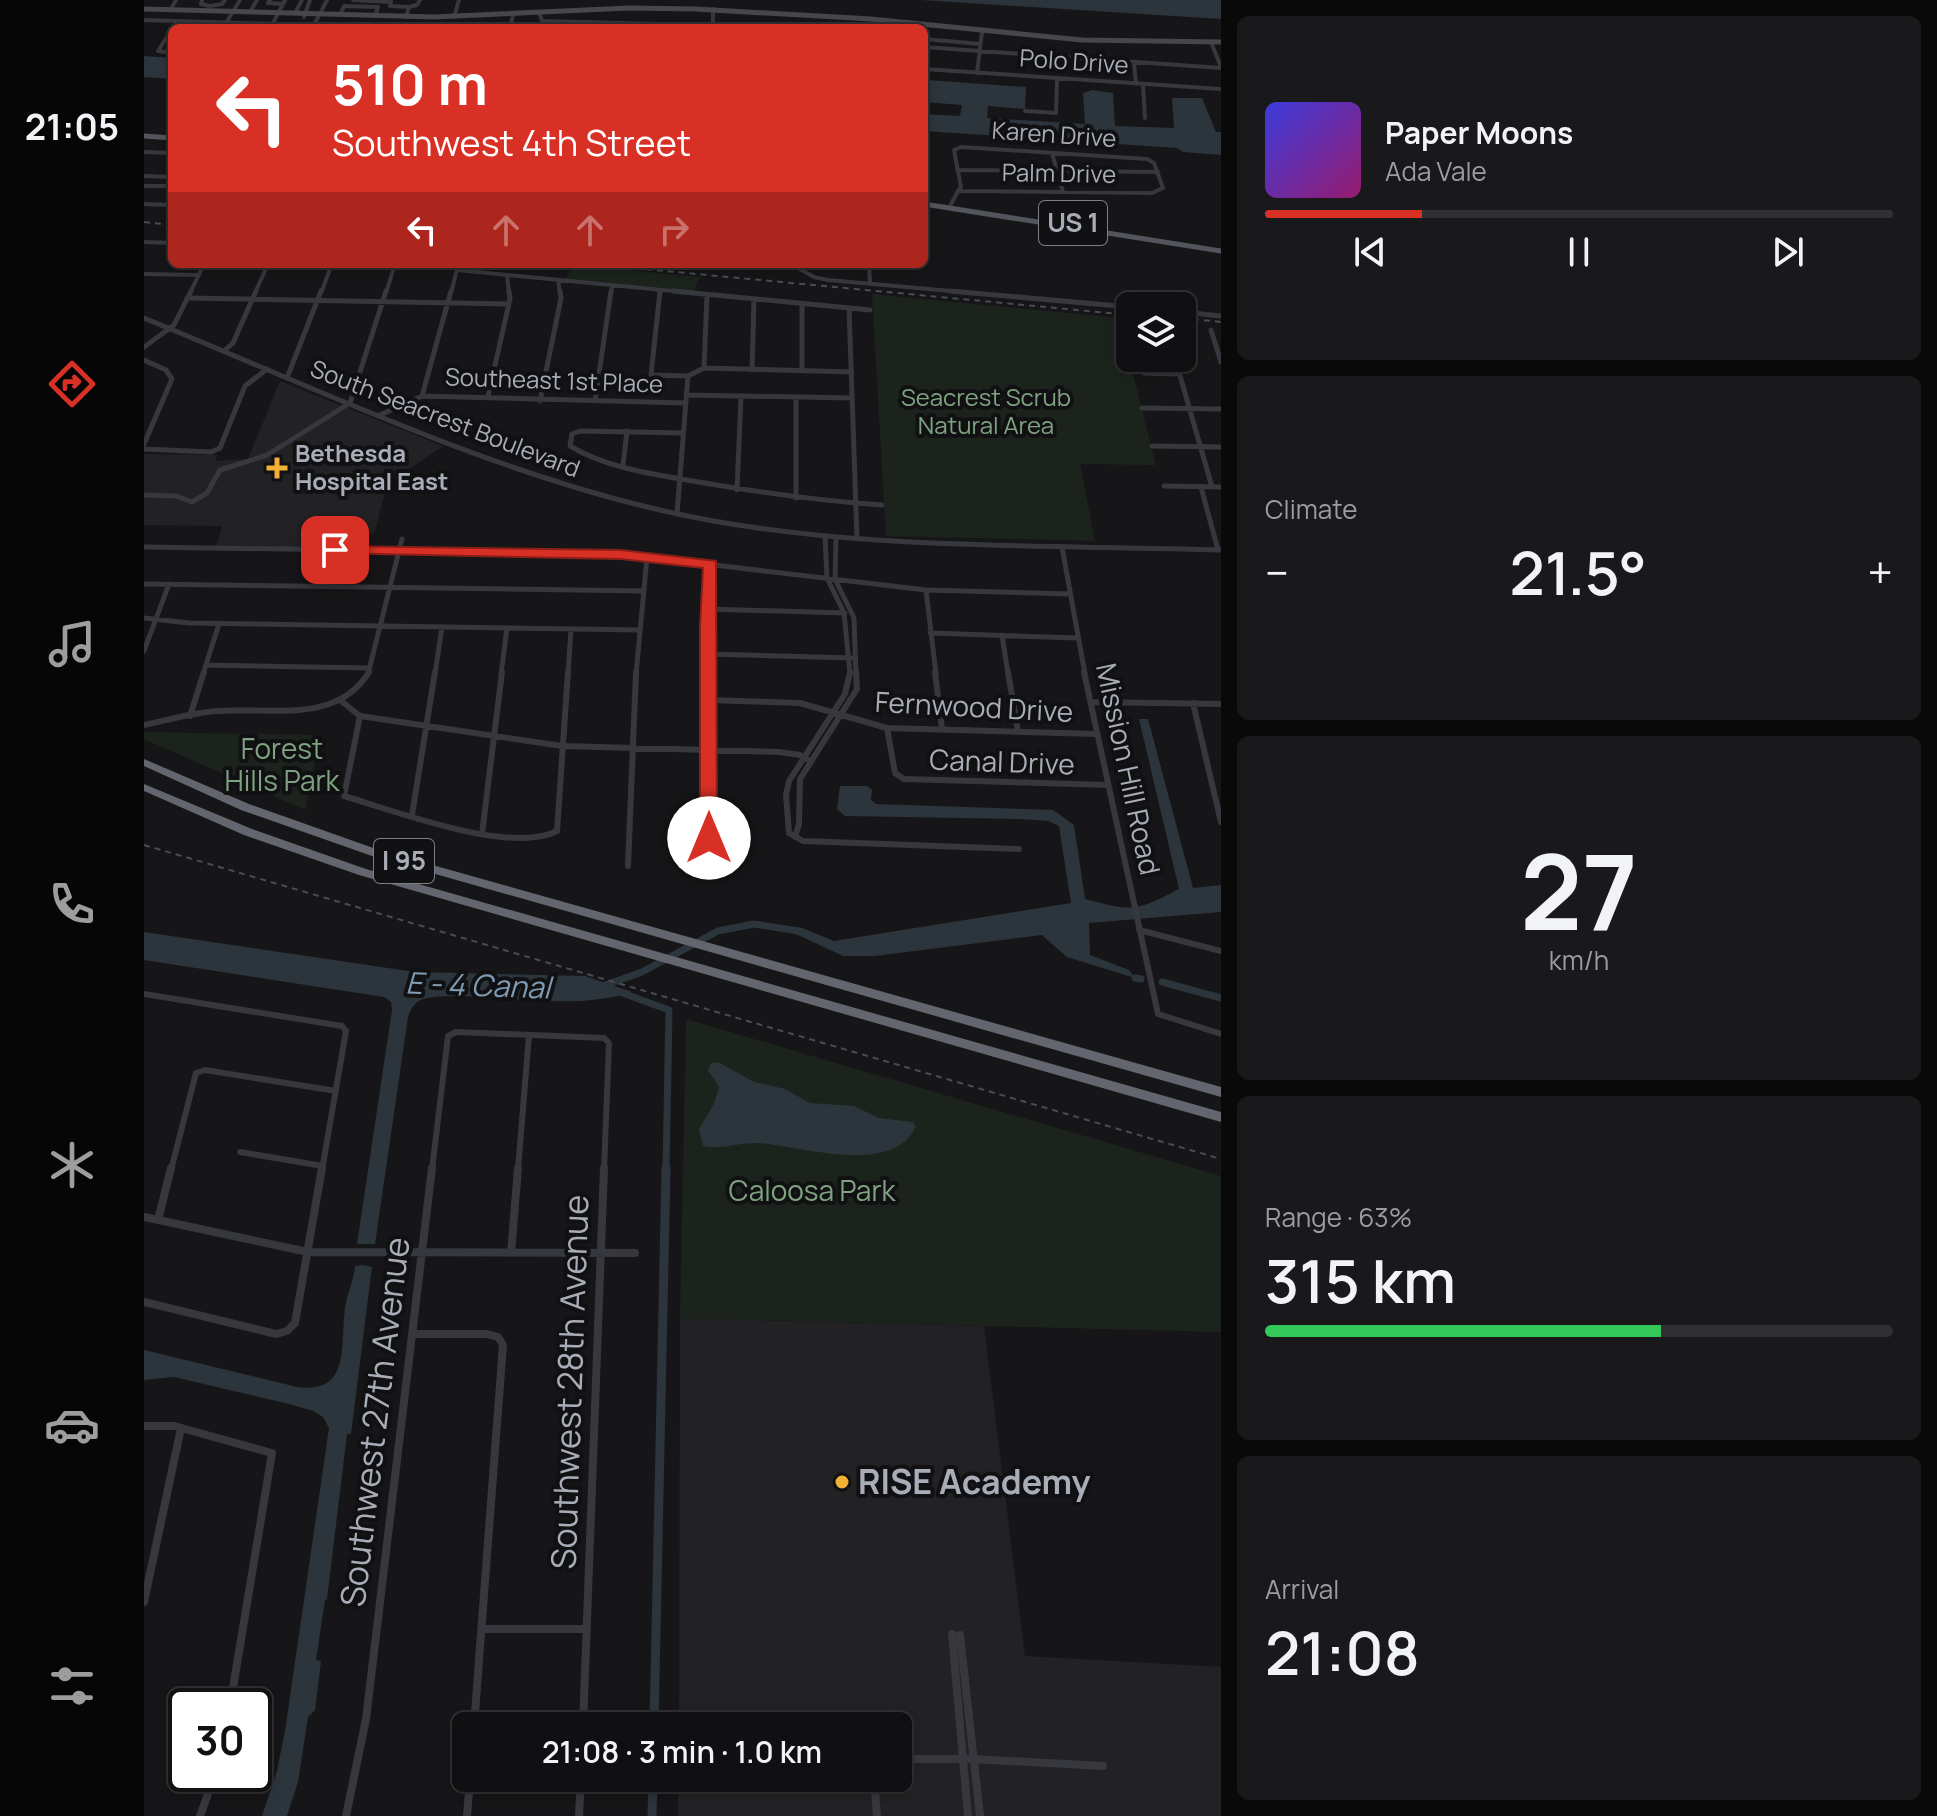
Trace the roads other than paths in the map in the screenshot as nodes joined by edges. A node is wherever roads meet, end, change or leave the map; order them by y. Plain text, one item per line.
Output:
1 (176, 0) edge
2 (202, 0) edge
3 (225, 0) edge
4 (240, 0) edge
5 (257, 0) edge
6 (270, 0) edge
7 (302, 0) edge
8 (310, 0) edge
9 (327, 0) edge
10 (420, 0) edge
11 (459, 0) edge
12 (352, 1) edge
13 (284, 2) edge
14 (391, 3) edge
15 (361, 6) junction
16 (409, 7) junction
17 (209, 8) junction
18 (144, 9) edge
19 (171, 9) junction
20 (713, 9) junction
21 (234, 11) junction
22 (250, 12) junction
23 (278, 13) junction
24 (295, 13) junction
25 (540, 14) junction
26 (320, 15) junction
27 (340, 15) junction
28 (357, 15) junction
29 (513, 15) junction
30 (303, 16) junction
31 (375, 16) junction
32 (406, 17) junction
33 (454, 17) junction
34 (144, 20) edge
35 (177, 21) junction
36 (190, 21) junction
37 (213, 22) joint
38 (226, 23) junction
39 (237, 23) joint
40 (175, 24) edge
41 (188, 24) edge
42 (240, 24) edge
43 (272, 24) edge
44 (298, 24) edge
45 (315, 24) edge
46 (511, 24) edge
47 (628, 24) edge
48 (713, 24) edge
49 (890, 24) edge
50 (928, 27) edge
51 (982, 32) junction
52 (168, 34) edge
53 (928, 39) edge
54 (1211, 42) junction
55 (1221, 42) edge
56 (980, 44) junction
57 (928, 47) edge
58 (168, 51) edge
59 (979, 51) junction
60 (1134, 63) junction
61 (1221, 68) edge
62 (928, 69) edge
63 (977, 73) junction
64 (1057, 79) junction
65 (1136, 84) junction
66 (1143, 85) junction
67 (1221, 89) edge
68 (1025, 111) dead end
69 (1145, 118) dead end
70 (144, 134) edge
71 (168, 135) edge
72 (144, 152) edge
73 (168, 153) edge
74 (1052, 153) junction
75 (957, 170) junction
76 (1057, 171) junction
77 (1158, 172) junction
78 (144, 176) edge
79 (168, 177) edge
80 (144, 186) edge
81 (165, 186) dead end
82 (958, 191) junction
83 (1063, 192) junction
84 (928, 203) edge
85 (144, 204) edge
86 (168, 205) edge
87 (948, 206) junction
88 (1124, 233) junction
89 (1174, 241) junction
90 (146, 242) edge
91 (168, 243) edge
92 (1221, 249) edge
93 (144, 252) edge
94 (202, 268) edge
95 (266, 268) edge
96 (330, 268) edge
97 (394, 268) edge
98 (799, 268) edge
99 (869, 268) edge
100 (144, 274) edge
101 (199, 275) junction
102 (507, 275) junction
103 (558, 280) junction
104 (870, 283) junction
105 (612, 285) junction
106 (660, 290) junction
107 (707, 295) junction
108 (187, 298) junction
109 (253, 299) junction
110 (754, 299) junction
111 (318, 300) junction
112 (383, 301) junction
113 (448, 303) junction
114 (509, 304) junction
115 (802, 304) junction
116 (1116, 306) edge
117 (849, 308) junction
118 (870, 310) dead end
119 (1196, 313) edge
120 (1221, 316) edge
121 (144, 318) edge
122 (170, 329) junction
123 (1211, 330) dead end
124 (1218, 345) edge
125 (144, 347) edge
126 (224, 351) junction
127 (144, 360) edge
128 (1221, 362) edge
129 (704, 368) junction
130 (267, 369) junction
131 (752, 370) junction
132 (802, 371) junction
133 (852, 372) junction
134 (1144, 373) dead end
135 (1179, 374) joint
136 (688, 376) junction
137 (287, 378) junction
138 (686, 395) junction
139 (422, 396) junction
140 (488, 396) junction
141 (741, 396) junction
142 (796, 397) junction
143 (852, 398) junction
144 (540, 401) junction
145 (595, 401) junction
146 (350, 403) junction
147 (685, 403) junction
148 (1142, 408) dead end
149 (1189, 409) junction
150 (1221, 409) edge
151 (380, 415) junction
152 (627, 431) junction
153 (683, 433) junction
154 (1152, 446) dead end
155 (144, 447) edge
156 (1200, 447) junction
157 (1221, 447) edge
158 (623, 465) junction
159 (679, 479) junction
160 (1164, 486) dead end
161 (1201, 487) junction
162 (1212, 487) junction
163 (1221, 487) edge
164 (737, 490) junction
165 (144, 495) edge
166 (796, 498) junction
167 (856, 504) junction
168 (882, 505) dead end
169 (677, 514) junction
170 (825, 536) junction
171 (836, 537) junction
172 (402, 539) dead end
173 (857, 539) junction
174 (144, 547) edge
175 (1062, 547) junction
176 (1220, 550) edge
177 (399, 551) junction
178 (647, 557) junction
179 (711, 564) junction
180 (827, 578) junction
181 (835, 579) junction
182 (144, 584) edge
183 (169, 584) junction
184 (389, 588) junction
185 (926, 590) junction
186 (644, 591) junction
187 (1070, 594) junction
188 (708, 609) junction
189 (844, 613) junction
190 (852, 613) junction
191 (144, 618) edge
192 (156, 618) junction
193 (219, 624) junction
194 (379, 626) junction
195 (442, 627) junction
196 (507, 628) junction
197 (571, 629) junction
198 (640, 630) junction
199 (930, 633) junction
200 (1002, 635) junction
201 (1077, 638) junction
202 (144, 651) edge
203 (707, 654) junction
204 (849, 657) junction
205 (858, 658) junction
206 (206, 665) junction
207 (369, 668) junction
208 (340, 700) junction
209 (708, 700) junction
210 (1091, 702) junction
211 (1193, 703) junction
212 (1221, 704) edge
213 (833, 713) junction
214 (841, 715) junction
215 (190, 716) junction
216 (360, 716) junction
217 (144, 725) edge
218 (427, 726) junction
219 (887, 728) junction
220 (942, 729) junction
221 (1018, 732) junction
222 (1097, 734) junction
223 (494, 736) junction
224 (562, 746) junction
225 (632, 748) junction
226 (708, 750) junction
227 (807, 759) junction
228 (144, 762) edge
229 (1108, 785) junction
230 (144, 787) edge
231 (412, 815) junction
232 (1221, 822) edge
233 (482, 834) junction
234 (795, 837) junction
235 (1019, 849) dead end
236 (628, 866) dead end
237 (709, 867) dead end
238 (1138, 926) junction
239 (1221, 951) edge
240 (144, 994) edge
241 (1221, 1034) edge
242 (529, 1035) junction
243 (336, 1091) junction
244 (1221, 1092) edge
245 (1221, 1117) edge
246 (240, 1152) dead end
247 (323, 1166) junction
248 (144, 1217) edge
249 (158, 1220) junction
250 (308, 1252) junction
251 (422, 1253) junction
252 (511, 1253) junction
253 (601, 1253) junction
254 (635, 1253) dead end
255 (144, 1302) edge
256 (412, 1334) junction
257 (144, 1426) edge
258 (181, 1428) junction
259 (144, 1602) edge
260 (482, 1629) junction
261 (587, 1629) junction
262 (956, 1634) dead end
263 (233, 1688) edge
264 (475, 1712) edge
265 (584, 1712) edge
266 (912, 1759) edge
267 (968, 1759) junction
268 (1103, 1766) dead end
269 (209, 1792) edge
270 (469, 1792) edge
271 (580, 1792) edge
272 (875, 1792) edge
273 (200, 1816) edge
274 (346, 1816) edge
275 (467, 1816) edge
276 (579, 1816) edge
277 (877, 1816) edge
278 (968, 1816) edge
279 (980, 1816) edge

1 - 19 street
2 - 17 street
3 - 17 street
4 - 21 street
5 - 22 street
6 - 13 street
7 - 24 street
8 - 30 street
9 - 26 street
10 - 16 street
11 - 33 street
12 - 14 street
13 - 23 street
14 - 16 street
15 - 27 street
15 - 28 street
15 - 31 street
16 - 32 street
17 - 19 main road
17 - 21 main road
18 - 19 main road
20 - 25 main road
20 - 48 street
20 - 49 main road
21 - 22 main road
21 - 38 street
22 - 23 main road
23 - 24 main road
23 - 43 street
24 - 30 main road
25 - 29 main road
25 - 47 street
26 - 27 main road
26 - 30 main road
26 - 45 street
27 - 28 main road
28 - 31 main road
29 - 33 main road
29 - 46 street
30 - 44 street
31 - 32 main road
32 - 33 main road
34 - 35 street
35 - 36 street
35 - 40 street
36 - 37 street
36 - 41 street
37 - 38 street
38 - 39 street
39 - 42 street
50 - 51 main road
51 - 54 main road
51 - 56 street
52 - 58 street
53 - 56 street
54 - 55 main road
54 - 61 street
56 - 59 street
57 - 59 street
59 - 60 street
59 - 63 street
60 - 61 street
60 - 65 street
62 - 63 street, Polo Drive
63 - 64 street, Polo Drive
64 - 65 street, Polo Drive
64 - 68 street
65 - 66 street, Polo Drive
66 - 67 street, Polo Drive
66 - 69 street
70 - 71 main road
72 - 73 street
74 - 75 street, Karen Drive
74 - 76 street
74 - 77 street, Karen Drive
75 - 76 street
75 - 82 street
76 - 77 street
76 - 83 street
77 - 83 street, Palm Drive
78 - 79 street
80 - 81 street
82 - 83 street, Palm Drive
82 - 87 street
84 - 87 main road, US 1
85 - 86 street
87 - 88 main road, US 1
87 - 88 main road, US 1
88 - 89 main road
89 - 92 main road
89 - 92 main road
90 - 91 street
90 - 93 street
94 - 101 street
95 - 109 street
96 - 111 street
97 - 112 street
98 - 104 street
99 - 104 street
100 - 101 street
101 - 108 street
102 - 103 street
102 - 113 street
102 - 114 street
103 - 105 street
103 - 144 street
104 - 116 street
105 - 106 street
105 - 145 street
106 - 107 street
106 - 136 street
107 - 110 street
107 - 129 street
108 - 109 street
108 - 122 street
109 - 111 street
109 - 126 street
110 - 115 street
110 - 131 street
111 - 112 street
111 - 137 street
112 - 113 street
112 - 146 street
113 - 114 street
113 - 139 street
114 - 140 street
115 - 117 street
115 - 132 street
117 - 118 street
117 - 133 street
119 - 120 street
121 - 122 street, South Seacrest Boulevard
122 - 125 street
122 - 126 street, South Seacrest Boulevard
123 - 124 street
124 - 128 street
126 - 130 street, South Seacrest Boulevard
127 - 155 street
129 - 131 street
129 - 136 street
130 - 137 street, South Seacrest Boulevard
130 - 155 street
131 - 132 street
132 - 133 street
133 - 143 street
134 - 135 street
135 - 149 street
136 - 138 street
137 - 146 street, South Seacrest Boulevard
138 - 141 street, Southeast 1st Place
138 - 147 street
139 - 140 street, Southeast 1st Place
139 - 151 street
140 - 144 street, Southeast 1st Place
141 - 142 street, Southeast 1st Place
141 - 164 street
142 - 143 street, Southeast 1st Place
142 - 166 street
143 - 167 street
144 - 145 street, Southeast 1st Place
145 - 147 street, Southeast 1st Place
146 - 151 street, South Seacrest Boulevard
146 - 165 street
147 - 153 street
148 - 149 street
149 - 150 street
149 - 156 street
151 - 169 street, South Seacrest Boulevard
152 - 153 street
152 - 158 street
152 - 158 street
153 - 159 street
154 - 156 street
156 - 157 street
156 - 162 street
158 - 159 street
159 - 164 street
159 - 169 street
160 - 161 street
161 - 162 street
161 - 176 street
162 - 163 street
164 - 166 street
166 - 167 street
167 - 168 street
167 - 173 street
169 - 170 street, South Seacrest Boulevard
170 - 171 street, South Seacrest Boulevard
170 - 180 street
171 - 173 street, South Seacrest Boulevard
171 - 181 street
172 - 177 street
173 - 175 street, South Seacrest Boulevard
174 - 177 street
175 - 176 street, South Seacrest Boulevard
175 - 187 street, Mission Hill Road
177 - 178 street
177 - 184 street
178 - 179 street
178 - 186 street
179 - 180 street
179 - 188 street
180 - 181 street
180 - 189 street
181 - 185 street
181 - 190 street
182 - 183 street
183 - 184 street
183 - 192 street
184 - 186 street
184 - 194 street
185 - 187 street
185 - 199 street
186 - 198 street
187 - 201 street, Mission Hill Road
188 - 189 street
188 - 203 street
189 - 190 street
189 - 204 street
190 - 205 street
191 - 192 street
192 - 193 street
192 - 202 street
193 - 194 street
193 - 206 street
194 - 195 street
194 - 207 street
195 - 196 street
195 - 218 street
196 - 197 street
196 - 223 street
197 - 198 street
197 - 224 street
198 - 225 street
199 - 200 street
199 - 220 street
200 - 201 street
200 - 221 street
201 - 210 street, Mission Hill Road
203 - 204 street
203 - 209 street
204 - 205 street
204 - 213 street
205 - 214 street
206 - 207 street
206 - 215 street
207 - 208 street
208 - 215 street
208 - 216 street
209 - 213 street, Fernwood Drive
209 - 226 street
210 - 211 street
210 - 222 street, Mission Hill Road
211 - 212 street
211 - 232 street
213 - 214 street, Fernwood Drive
213 - 227 street
214 - 219 street, Fernwood Drive
214 - 227 street
215 - 217 street
216 - 218 street
216 - 231 street
218 - 223 street
218 - 231 street
219 - 220 street, Fernwood Drive
219 - 229 street, Canal Drive
220 - 221 street, Fernwood Drive
221 - 222 street, Fernwood Drive
222 - 229 street, Mission Hill Road
223 - 224 street
223 - 233 street
224 - 225 street
224 - 233 street
225 - 226 street
225 - 236 street
226 - 227 street
226 - 237 street
227 - 234 street
227 - 234 street
228 - 244 highway, I 95
229 - 238 street, Mission Hill Road
230 - 245 highway, I 95
231 - 233 street
234 - 235 street
238 - 239 street
238 - 241 street, Mission Hill Road
240 - 243 street
242 - 251 street, Southwest 27th Avenue
242 - 252 street
242 - 253 street, Southwest 28th Avenue
243 - 247 street
243 - 249 street
246 - 247 street
247 - 250 street
248 - 249 street
249 - 250 street
250 - 251 street
250 - 255 street
251 - 252 street
251 - 256 street, Southwest 27th Avenue
252 - 253 street
253 - 254 street
253 - 261 street, Southwest 28th Avenue
256 - 260 street
256 - 274 street, Southwest 27th Avenue
257 - 258 street
258 - 259 street
258 - 263 street
260 - 261 street
260 - 264 street
261 - 265 street, Southwest 28th Avenue
262 - 267 street
266 - 267 street
267 - 268 street
267 - 278 street
267 - 279 street
269 - 273 street
270 - 275 street
271 - 276 street
272 - 277 street

